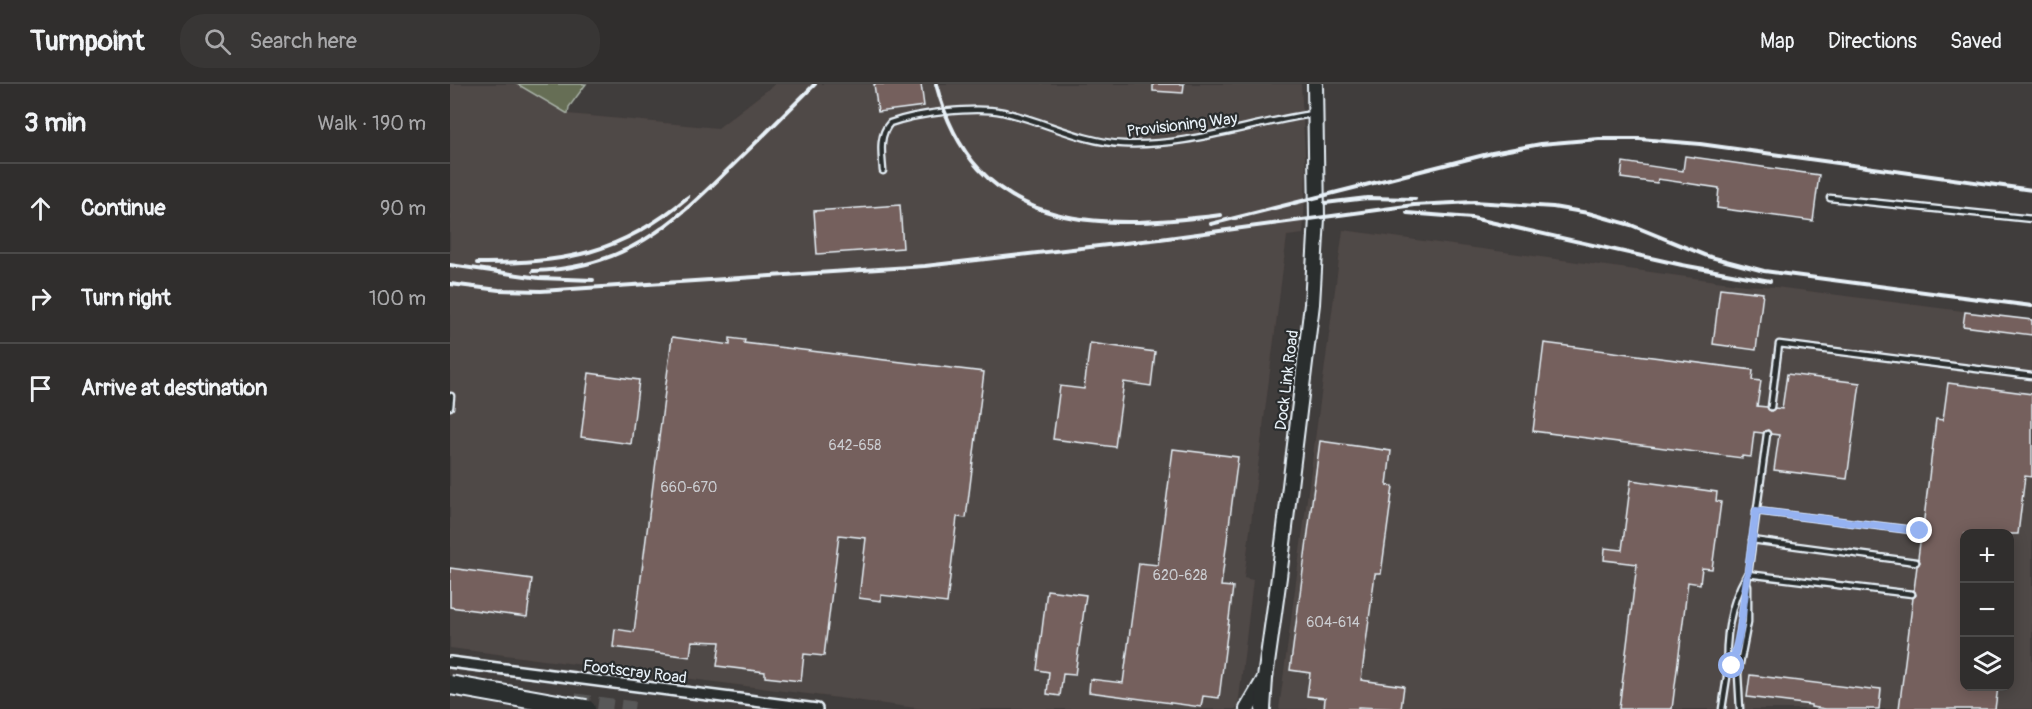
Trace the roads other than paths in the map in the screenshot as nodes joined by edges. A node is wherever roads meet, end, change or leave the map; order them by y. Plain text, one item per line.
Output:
1 (1316, 84) edge
2 (1316, 114) junction
3 (883, 171) dead end
4 (1830, 198) dead end
5 (2032, 219) edge
6 (2032, 376) edge
7 (451, 396) edge
8 (450, 406) edge
9 (1771, 407) dead end
10 (1767, 434) dead end
11 (1756, 511) junction
12 (1920, 531) dead end
13 (1752, 540) junction
14 (1916, 562) dead end
15 (1747, 574) junction
16 (1912, 594) dead end
17 (450, 662) edge
18 (1727, 677) junction
19 (1264, 678) junction
20 (450, 685) edge
21 (586, 709) tunnel mouth
22 (817, 709) edge
23 (1246, 709) edge
24 (1263, 709) edge
25 (1722, 709) edge
26 (1740, 709) edge

1 - 2 main road, Dock Link Road
2 - 3 lane, Provisioning Way
2 - 19 main road, Dock Link Road
4 - 5 lane
6 - 9 lane
7 - 8 lane
10 - 11 lane
11 - 12 lane
11 - 13 lane
13 - 14 lane
13 - 15 lane
15 - 16 lane
15 - 18 lane
15 - 18 lane
15 - 26 lane
17 - 22 street, Footscray Road
18 - 25 lane
19 - 23 main road, Dock Link Road
19 - 24 main road, Dock Link Road
20 - 21 highway, bridge

